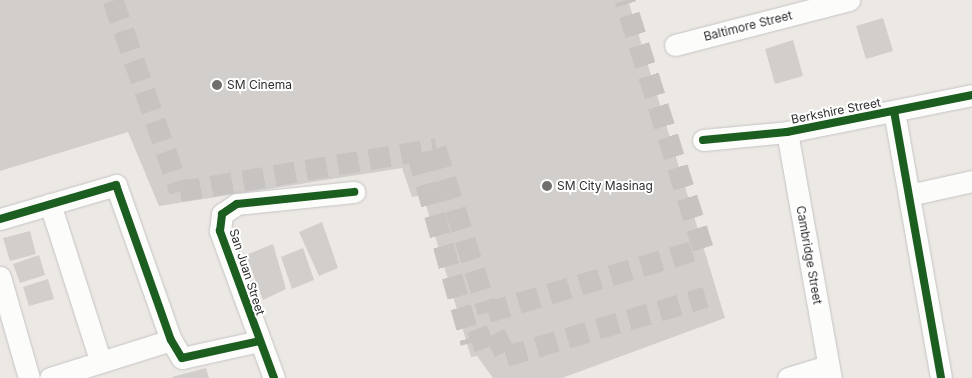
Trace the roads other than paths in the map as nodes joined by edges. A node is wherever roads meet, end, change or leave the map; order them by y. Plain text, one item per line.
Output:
1 (849, 0) edge
2 (676, 45) dead end
3 (972, 95) edge
4 (894, 110) junction
5 (787, 132) junction
6 (703, 140) dead end
7 (972, 181) edge
8 (354, 192) dead end
9 (909, 195) junction
10 (50, 204) junction
11 (0, 219) edge
12 (0, 277) edge
13 (171, 340) junction
14 (259, 341) junction
15 (100, 360) junction
16 (829, 372) edge
17 (29, 378) edge
18 (50, 378) edge
19 (274, 378) edge
20 (788, 378) edge
21 (941, 378) edge

1 - 2 street, Baltimore Street
3 - 4 street, Berkshire Street
4 - 5 street, Berkshire Street
4 - 9 street
5 - 6 street, Berkshire Street
5 - 16 street, Cambridge Street
7 - 9 street
8 - 14 street, San Juan Street
9 - 21 street
10 - 11 street
10 - 13 street
10 - 15 street
12 - 17 street
13 - 14 street
13 - 15 street
14 - 19 street, San Juan Street
15 - 18 street
16 - 20 street

